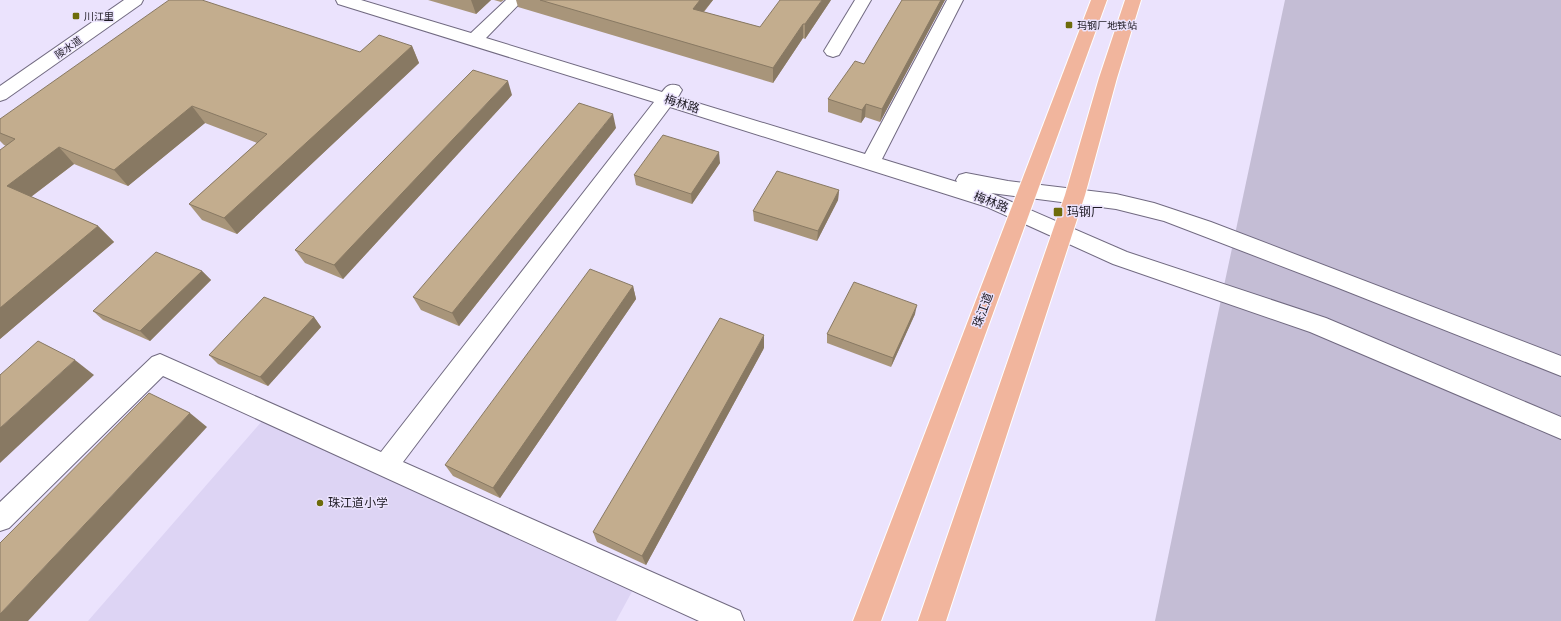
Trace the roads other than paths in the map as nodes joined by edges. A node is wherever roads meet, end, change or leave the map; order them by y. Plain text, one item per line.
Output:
1 (122, 0) edge
2 (136, 0) edge
3 (344, 0) edge
4 (374, 0) edge
5 (516, 0) edge
6 (863, 0) edge
7 (955, 0) edge
8 (1099, 0) edge
9 (1133, 0) edge
10 (479, 36) junction
11 (833, 51) dead end
12 (0, 84) edge
13 (0, 95) edge
14 (669, 95) junction
15 (872, 158) junction
16 (1027, 191) junction
17 (1075, 195) junction
18 (1019, 213) junction
19 (1062, 232) junction
20 (1561, 366) edge
21 (1561, 428) edge
22 (385, 466) junction
23 (0, 519) edge
24 (730, 621) edge
25 (867, 621) edge
26 (932, 621) edge

1 - 12 street, 陵水道
2 - 13 street, 陵水道
3 - 10 street, 梅林路
4 - 10 street, 梅林路
5 - 10 street
6 - 11 street
7 - 15 street
8 - 16 main road, 珠江道
9 - 17 main road
10 - 14 street, 梅林路
14 - 15 street, 梅林路
14 - 22 street
15 - 16 street, 梅林路
15 - 18 street, 梅林路
16 - 17 street, 梅林路
16 - 18 main road, 珠江道
17 - 19 main road
17 - 20 street, 梅林路
18 - 19 street, 梅林路
18 - 25 main road, 珠江道
19 - 21 street, 梅林路
19 - 26 main road
22 - 23 street
22 - 24 street

